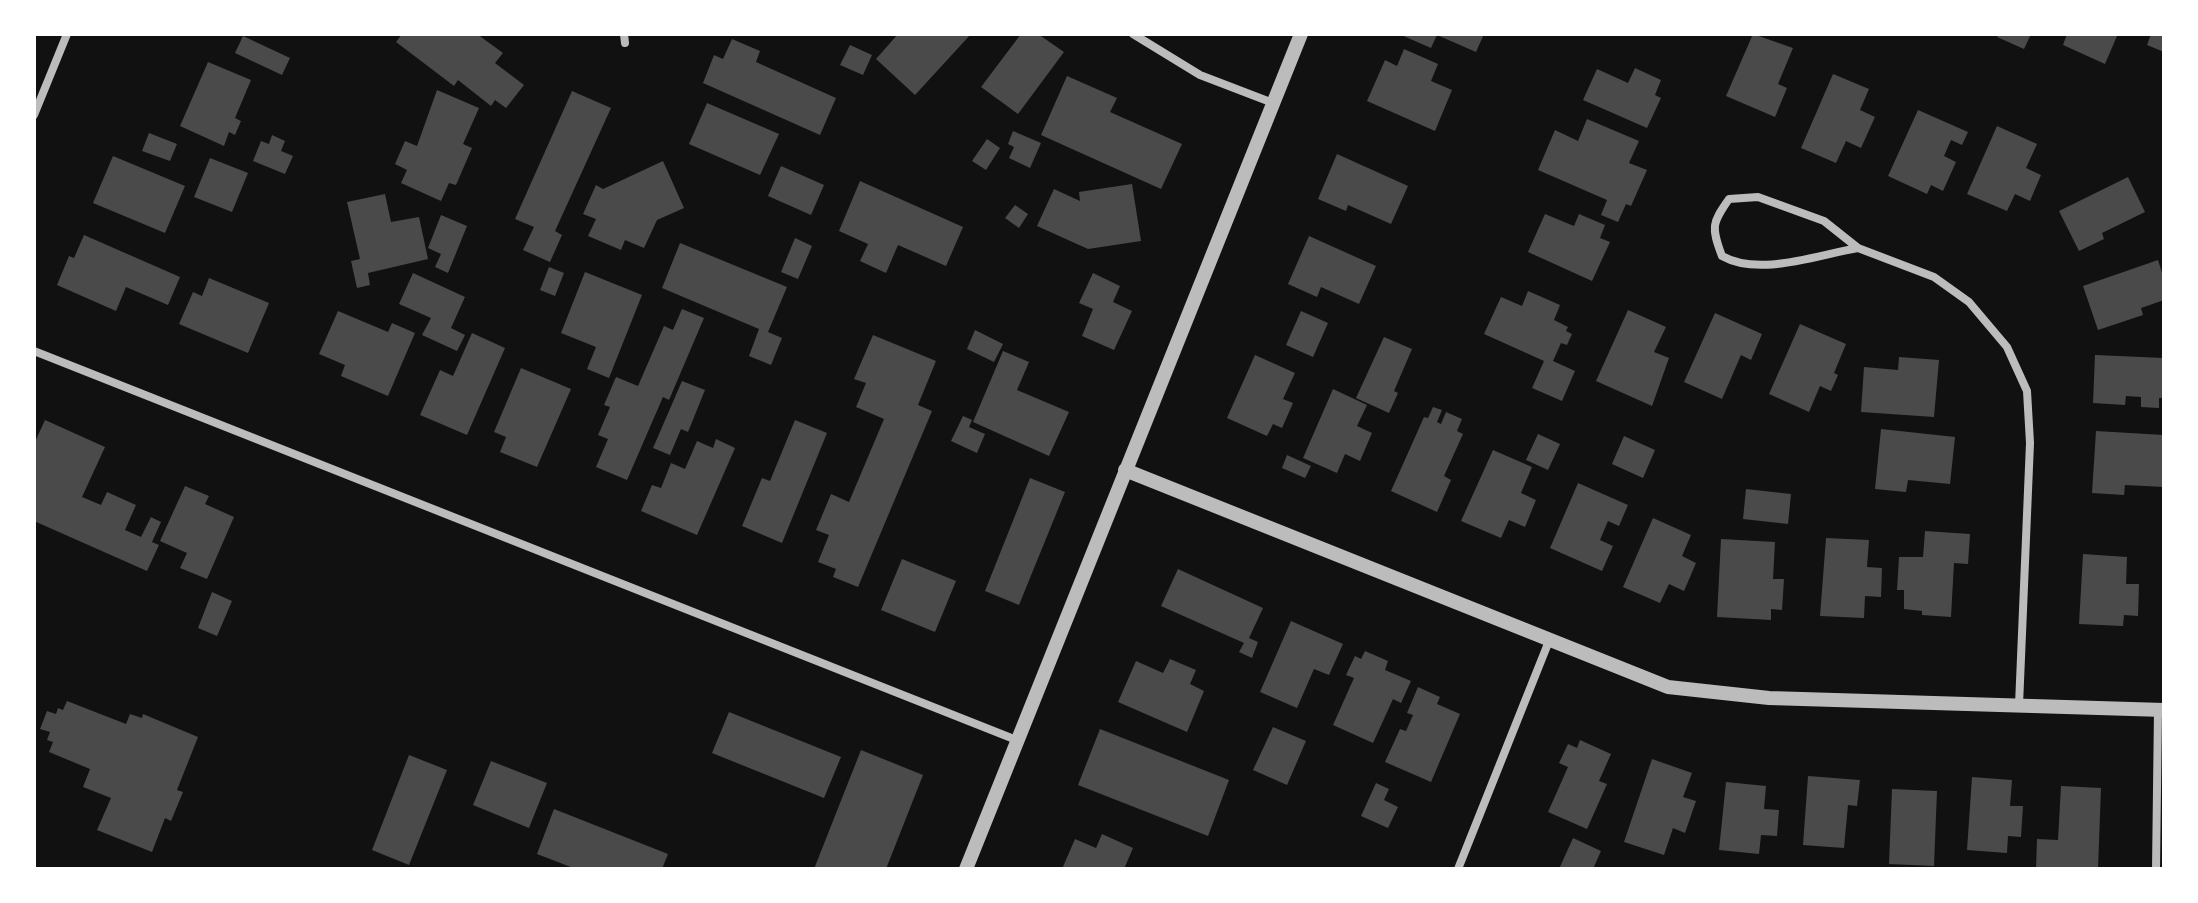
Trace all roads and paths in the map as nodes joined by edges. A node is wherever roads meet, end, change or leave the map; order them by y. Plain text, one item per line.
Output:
1 (67, 34) edge
2 (1133, 34) edge
3 (1301, 34) edge
4 (1273, 103) junction
5 (34, 115) edge
6 (1858, 248) junction
7 (34, 351) edge
8 (1125, 470) junction
9 (1549, 641) junction
10 (2019, 705) junction
11 (2161, 710) edge
12 (1019, 741) junction
13 (966, 869) edge
14 (1458, 869) edge
15 (2156, 869) edge

1 - 5 street
2 - 4 street
3 - 4 street
4 - 8 street
6 - 6 street
6 - 10 street
7 - 12 street
8 - 9 street
8 - 12 street
9 - 10 street
9 - 14 street
10 - 11 street
11 - 15 street
12 - 13 street

